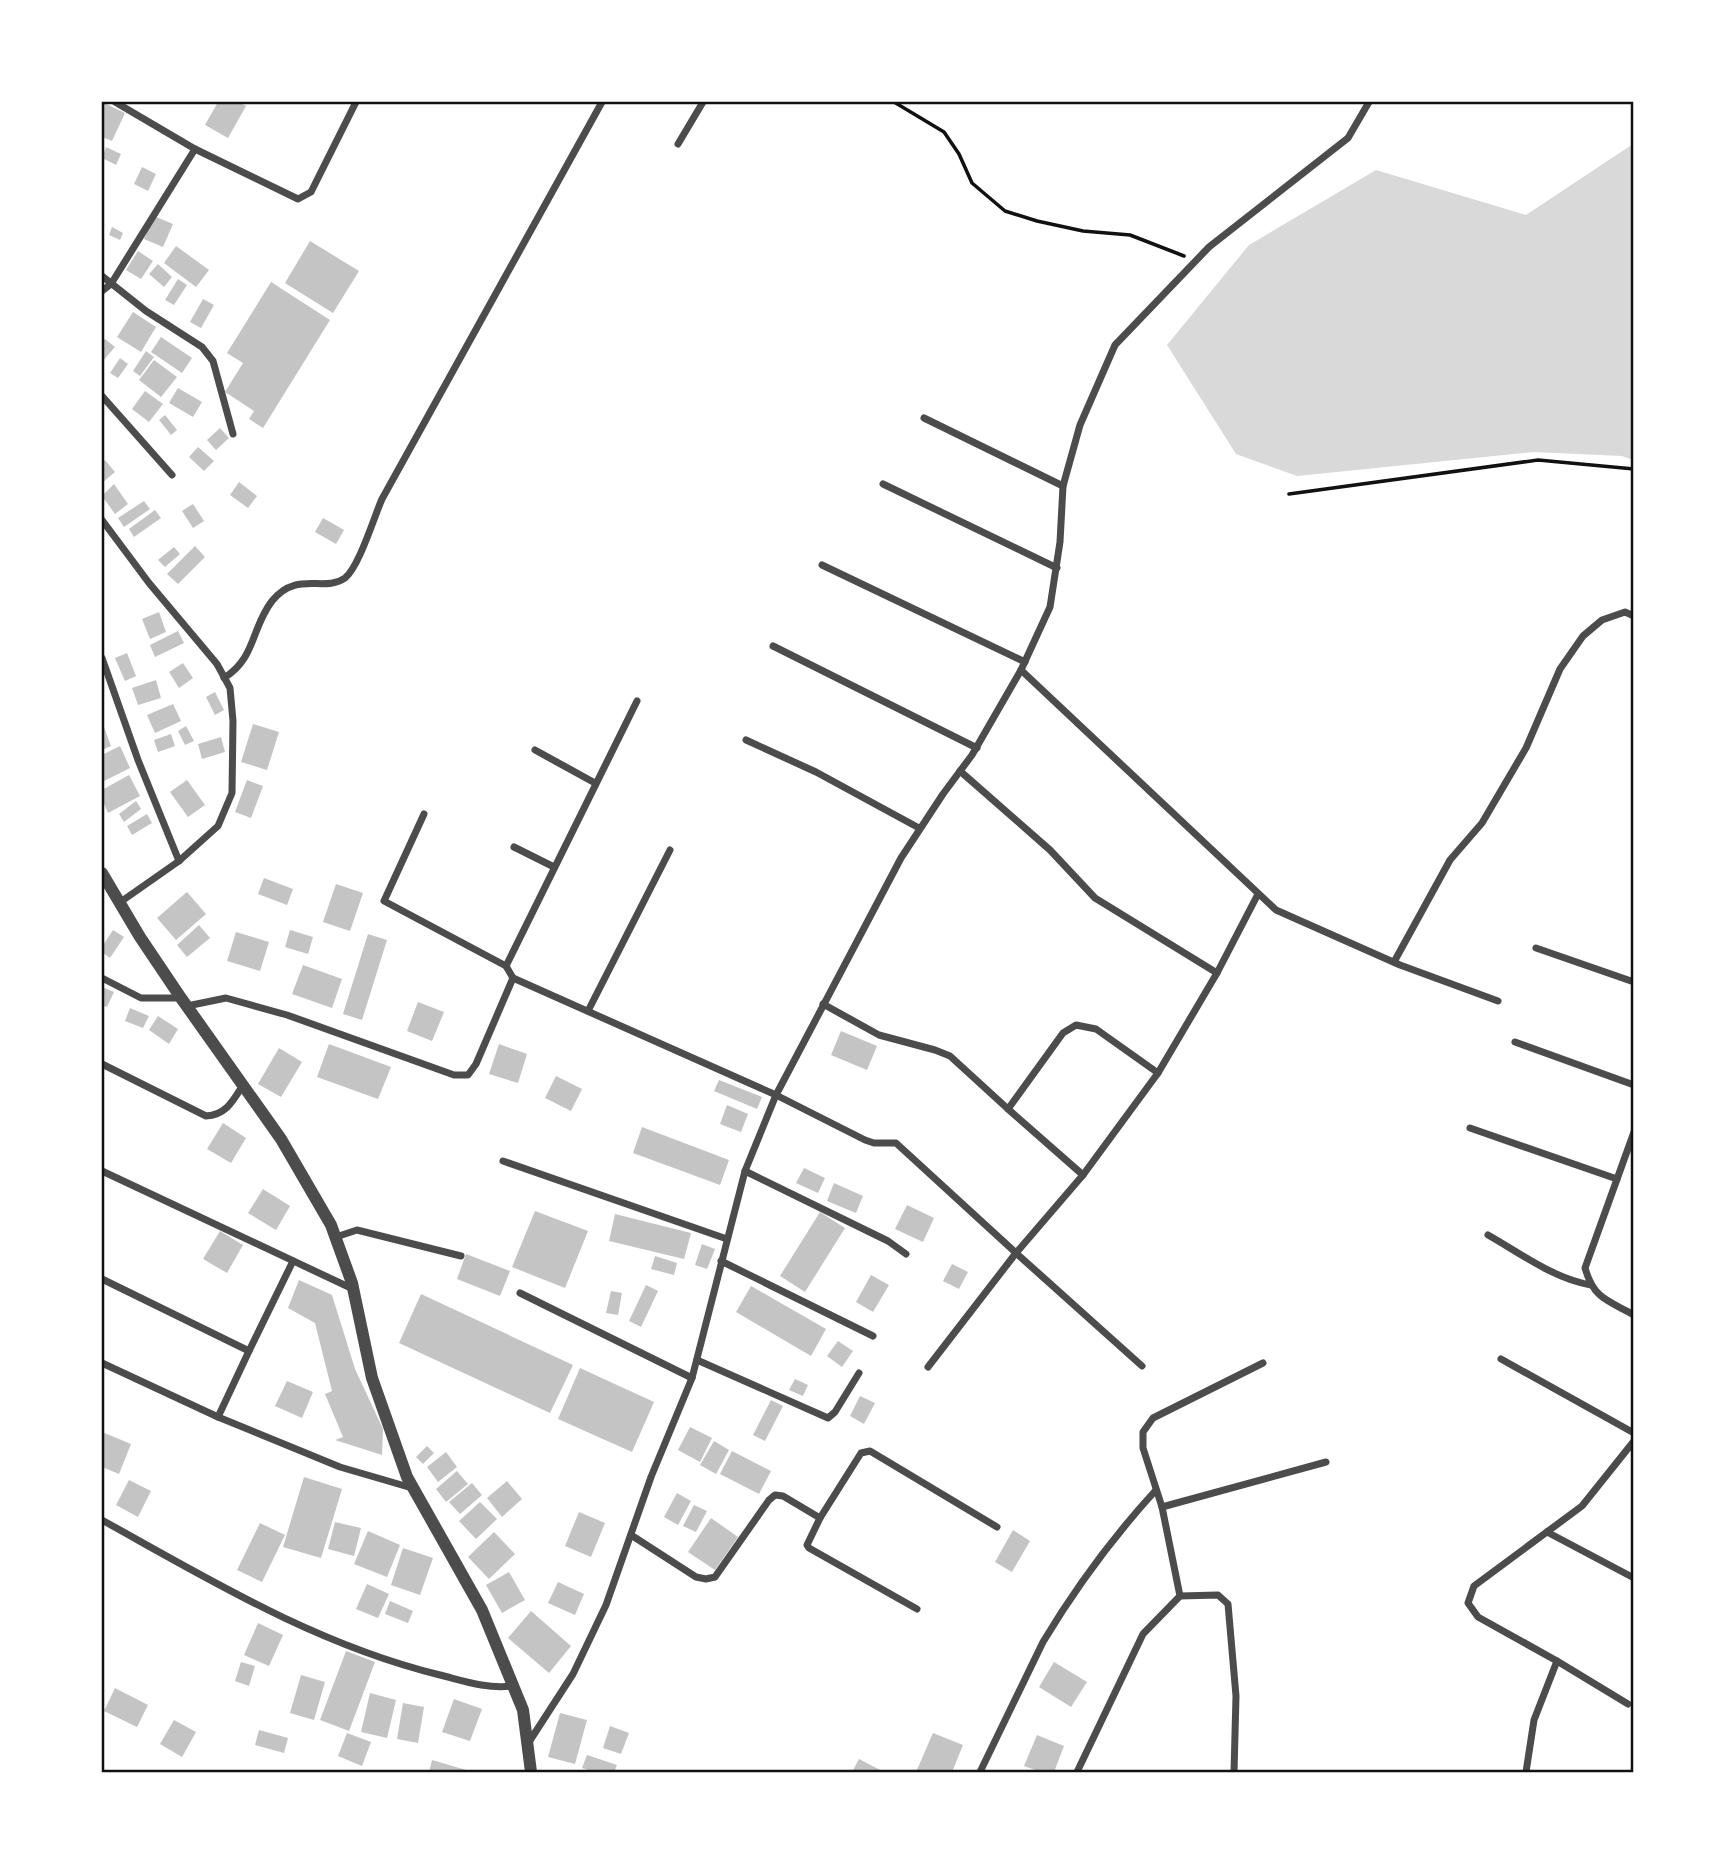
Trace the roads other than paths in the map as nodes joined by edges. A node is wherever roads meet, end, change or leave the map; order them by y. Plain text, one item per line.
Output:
1 (115, 102) edge
2 (356, 102) edge
3 (603, 102) edge
4 (703, 102) edge
5 (1369, 102) edge
6 (678, 144) dead end
7 (195, 149) junction
8 (102, 276) edge
9 (111, 284) junction
10 (102, 291) edge
11 (102, 396) edge
12 (924, 418) dead end
13 (233, 434) dead end
14 (172, 475) dead end
15 (883, 484) dead end
16 (1063, 486) junction
17 (102, 520) edge
18 (822, 565) dead end
19 (1057, 568) junction
20 (1633, 615) edge
21 (773, 646) dead end
22 (102, 658) edge
23 (1023, 666) junction
24 (224, 678) junction
25 (637, 701) dead end
26 (746, 740) dead end
27 (977, 748) junction
28 (535, 750) dead end
29 (960, 771) junction
30 (595, 783) junction
31 (424, 814) dead end
32 (919, 828) junction
33 (514, 847) dead end
34 (670, 850) dead end
35 (178, 861) junction
36 (554, 867) junction
37 (102, 873) edge
38 (1258, 894) junction
39 (119, 902) junction
40 (1536, 948) dead end
41 (1394, 962) junction
42 (506, 966) junction
43 (1217, 973) junction
44 (102, 978) edge
45 (513, 978) junction
46 (1633, 982) edge
47 (1498, 1001) dead end
48 (184, 1002) junction
49 (823, 1004) junction
50 (588, 1011) junction
51 (1515, 1042) dead end
52 (102, 1064) edge
53 (1158, 1073) junction
54 (243, 1085) junction
55 (1633, 1085) edge
56 (776, 1095) junction
57 (1008, 1109) junction
58 (1471, 1128) dead end
59 (1633, 1132) edge
60 (503, 1161) dead end
61 (102, 1171) edge
62 (745, 1171) junction
63 (1083, 1175) junction
64 (1617, 1179) junction
65 (1488, 1235) dead end
66 (336, 1237) junction
67 (727, 1240) junction
68 (1016, 1253) junction
69 (906, 1254) dead end
70 (461, 1256) dead end
71 (293, 1261) junction
72 (721, 1261) junction
73 (102, 1279) edge
74 (1591, 1285) junction
75 (353, 1289) junction
76 (520, 1293) dead end
77 (1633, 1315) edge
78 (873, 1336) dead end
79 (249, 1351) junction
80 (1501, 1359) dead end
81 (697, 1360) junction
82 (102, 1363) edge
83 (1263, 1363) dead end
84 (1142, 1366) dead end
85 (928, 1367) dead end
86 (859, 1373) dead end
87 (692, 1378) junction
88 (218, 1417) junction
89 (1633, 1433) edge
90 (1633, 1441) edge
91 (1326, 1462) dead end
92 (413, 1488) junction
93 (1156, 1490) junction
94 (1162, 1507) junction
95 (820, 1518) junction
96 (102, 1520) edge
97 (997, 1527) dead end
98 (1547, 1532) junction
99 (631, 1535) junction
100 (1633, 1578) edge
101 (1180, 1596) junction
102 (917, 1609) dead end
103 (1558, 1661) junction
104 (512, 1686) junction
105 (1628, 1704) dead end
106 (529, 1742) junction
107 (531, 1773) edge
108 (980, 1773) edge
109 (1077, 1773) edge
110 (1234, 1773) edge
111 (1526, 1773) edge

1 - 7 street
2 - 7 street
3 - 24 street
4 - 6 street
5 - 16 street
7 - 9 street
8 - 9 street
9 - 10 street
9 - 13 street
11 - 14 street
12 - 16 street
15 - 19 street
16 - 19 street
17 - 24 street
18 - 23 street
19 - 23 street
20 - 41 street
21 - 27 street
22 - 35 street
23 - 27 street
23 - 38 street
24 - 35 street
25 - 30 street
26 - 32 street
27 - 29 street
28 - 30 street
29 - 32 street
29 - 43 street
30 - 36 street
31 - 42 street
32 - 49 street
33 - 36 street
34 - 50 street
35 - 39 street
36 - 42 street
37 - 39 street
38 - 41 street
38 - 43 street
39 - 48 street
40 - 46 street
41 - 47 street
42 - 45 street
43 - 53 street
44 - 48 street
45 - 48 street
45 - 50 street
48 - 54 street
49 - 56 street
49 - 57 street
50 - 56 street
51 - 55 street
52 - 54 street
53 - 57 street
53 - 63 street
54 - 66 street
56 - 62 street
56 - 68 street
57 - 63 street
58 - 64 street
59 - 64 street
60 - 67 street
61 - 71 street
62 - 67 street
62 - 69 street
63 - 68 street
64 - 74 street
65 - 74 street
66 - 70 street
66 - 75 street
67 - 72 street
68 - 84 street
68 - 85 street
71 - 75 street
71 - 79 street
72 - 78 street
72 - 81 street
73 - 79 street
74 - 77 street
75 - 92 street
76 - 87 street
79 - 88 street
80 - 89 street
81 - 86 street
81 - 87 street
82 - 88 street
83 - 93 street
87 - 99 street
88 - 92 street
90 - 98 street
91 - 94 street
92 - 104 street
93 - 94 street
93 - 108 street
94 - 101 street
95 - 97 street
95 - 99 street
95 - 102 street
96 - 104 street
98 - 100 street
98 - 103 street
99 - 106 street
101 - 109 street
101 - 110 street
103 - 105 street
103 - 111 street
104 - 106 street
106 - 107 street

